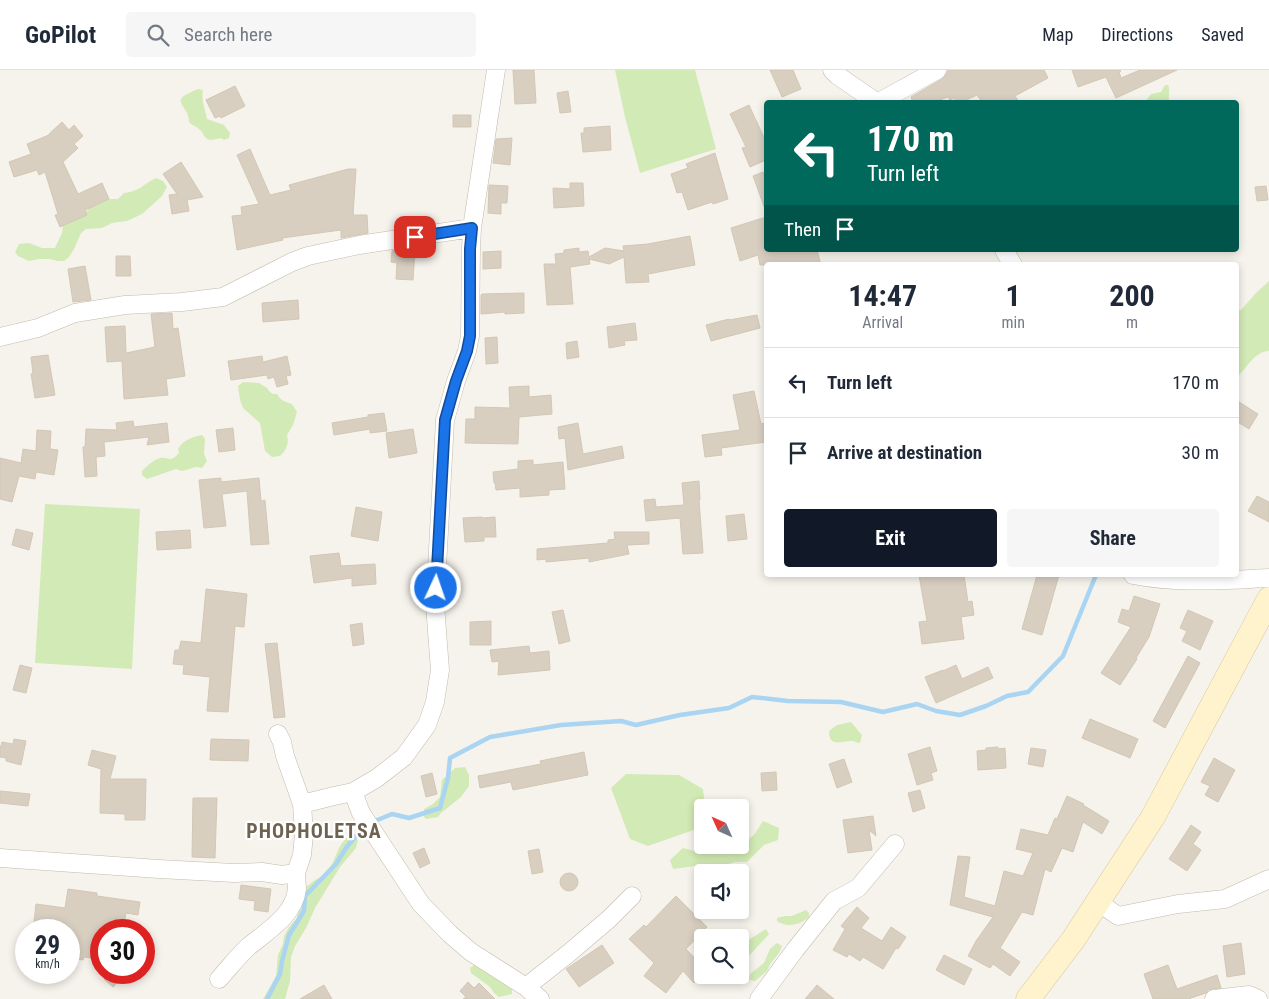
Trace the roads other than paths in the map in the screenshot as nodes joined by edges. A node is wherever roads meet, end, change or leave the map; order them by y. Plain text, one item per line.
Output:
1 (496, 70) edge
2 (832, 70) edge
3 (937, 70) edge
4 (874, 100) edge
5 (881, 100) edge
6 (472, 228) junction
7 (0, 337) edge
8 (1144, 577) edge
9 (1269, 578) edge
10 (1269, 599) edge
11 (278, 734) dead end
12 (353, 792) junction
13 (302, 804) junction
14 (895, 844) dead end
15 (0, 858) edge
16 (296, 873) junction
17 (1269, 879) edge
18 (632, 896) dead end
19 (1098, 902) junction
20 (219, 979) dead end
21 (526, 987) junction
22 (540, 999) edge
23 (759, 999) edge
24 (1028, 999) edge
25 (1214, 999) edge
26 (1258, 999) edge

1 - 6 street
2 - 4 street
3 - 5 street
6 - 7 street
6 - 12 street
8 - 9 street
10 - 19 main road
11 - 13 street
12 - 13 street
12 - 21 street
13 - 16 street
14 - 23 street
15 - 16 street
16 - 20 street
17 - 19 street
18 - 21 street
19 - 24 main road
21 - 22 street
25 - 26 street

